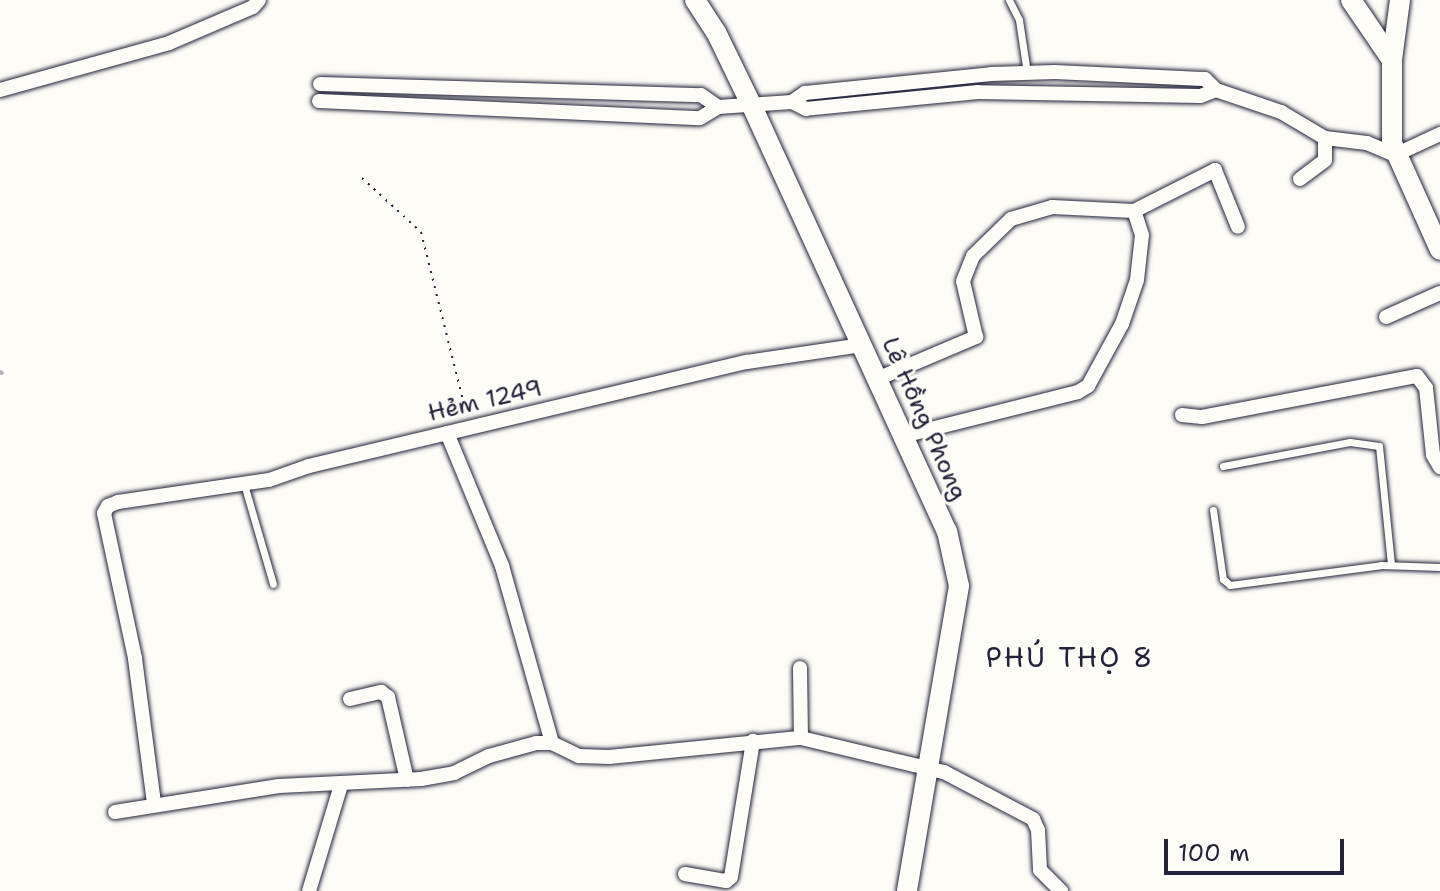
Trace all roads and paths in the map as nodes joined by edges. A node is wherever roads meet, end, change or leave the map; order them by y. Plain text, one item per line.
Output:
1 (259, 0) edge
2 (695, 0) edge
3 (1009, 0) edge
4 (1351, 0) edge
5 (1400, 0) edge
6 (1392, 60) junction
7 (1027, 73) junction
8 (320, 84) dead end
9 (495, 89) junction
10 (0, 90) edge
11 (1216, 90) junction
12 (1029, 91) junction
13 (319, 101) dead end
14 (792, 102) junction
15 (752, 106) junction
16 (718, 107) junction
17 (496, 109) junction
18 (1440, 134) edge
19 (1325, 138) junction
20 (1395, 155) junction
21 (362, 178) dead end
22 (1300, 179) dead end
23 (1134, 211) junction
24 (1238, 227) dead end
25 (1440, 250) edge
26 (1440, 293) edge
27 (1386, 317) dead end
28 (862, 345) junction
29 (877, 379) junction
30 (1182, 415) dead end
31 (470, 427) junction
32 (447, 433) junction
33 (903, 436) junction
34 (1223, 466) dead end
35 (1440, 467) edge
36 (244, 484) junction
37 (1213, 510) dead end
38 (1391, 564) junction
39 (1440, 567) edge
40 (273, 584) dead end
41 (800, 668) dead end
42 (350, 699) dead end
43 (801, 738) junction
44 (753, 741) junction
45 (552, 743) junction
46 (927, 769) junction
47 (407, 780) junction
48 (341, 785) junction
49 (154, 803) junction
50 (115, 812) dead end
51 (685, 874) dead end
52 (309, 891) edge
53 (907, 891) edge
54 (1061, 891) edge

1 - 10 street
2 - 15 street, Lê Hồng Phong
3 - 7 lane
4 - 6 street
5 - 6 street
6 - 20 street
7 - 11 street
7 - 12 street
7 - 14 street
8 - 9 street
9 - 16 street
9 - 17 street
11 - 12 street
11 - 19 street
12 - 14 street
13 - 17 street
14 - 15 street
15 - 16 street
15 - 28 street, Lê Hồng Phong
16 - 17 street
18 - 20 street
19 - 20 street
19 - 22 street
20 - 25 street
21 - 31 path
23 - 24 street
23 - 29 street
23 - 33 street
26 - 27 street
28 - 29 street, Lê Hồng Phong
28 - 31 street, Hẻm 1249
29 - 33 street, Lê Hồng Phong
30 - 35 street
31 - 32 street, Hẻm 1249
32 - 36 street, Hẻm 1249
32 - 45 street
33 - 46 street, Lê Hồng Phong
34 - 38 lane
36 - 40 lane
36 - 49 street, Hẻm 1249
37 - 38 lane
38 - 39 lane
41 - 43 street
42 - 47 street
43 - 44 street
43 - 46 street
44 - 45 street
44 - 51 street
45 - 47 street
46 - 53 street, Lê Hồng Phong
46 - 54 street
47 - 48 street
48 - 49 street
48 - 52 street
49 - 50 street

